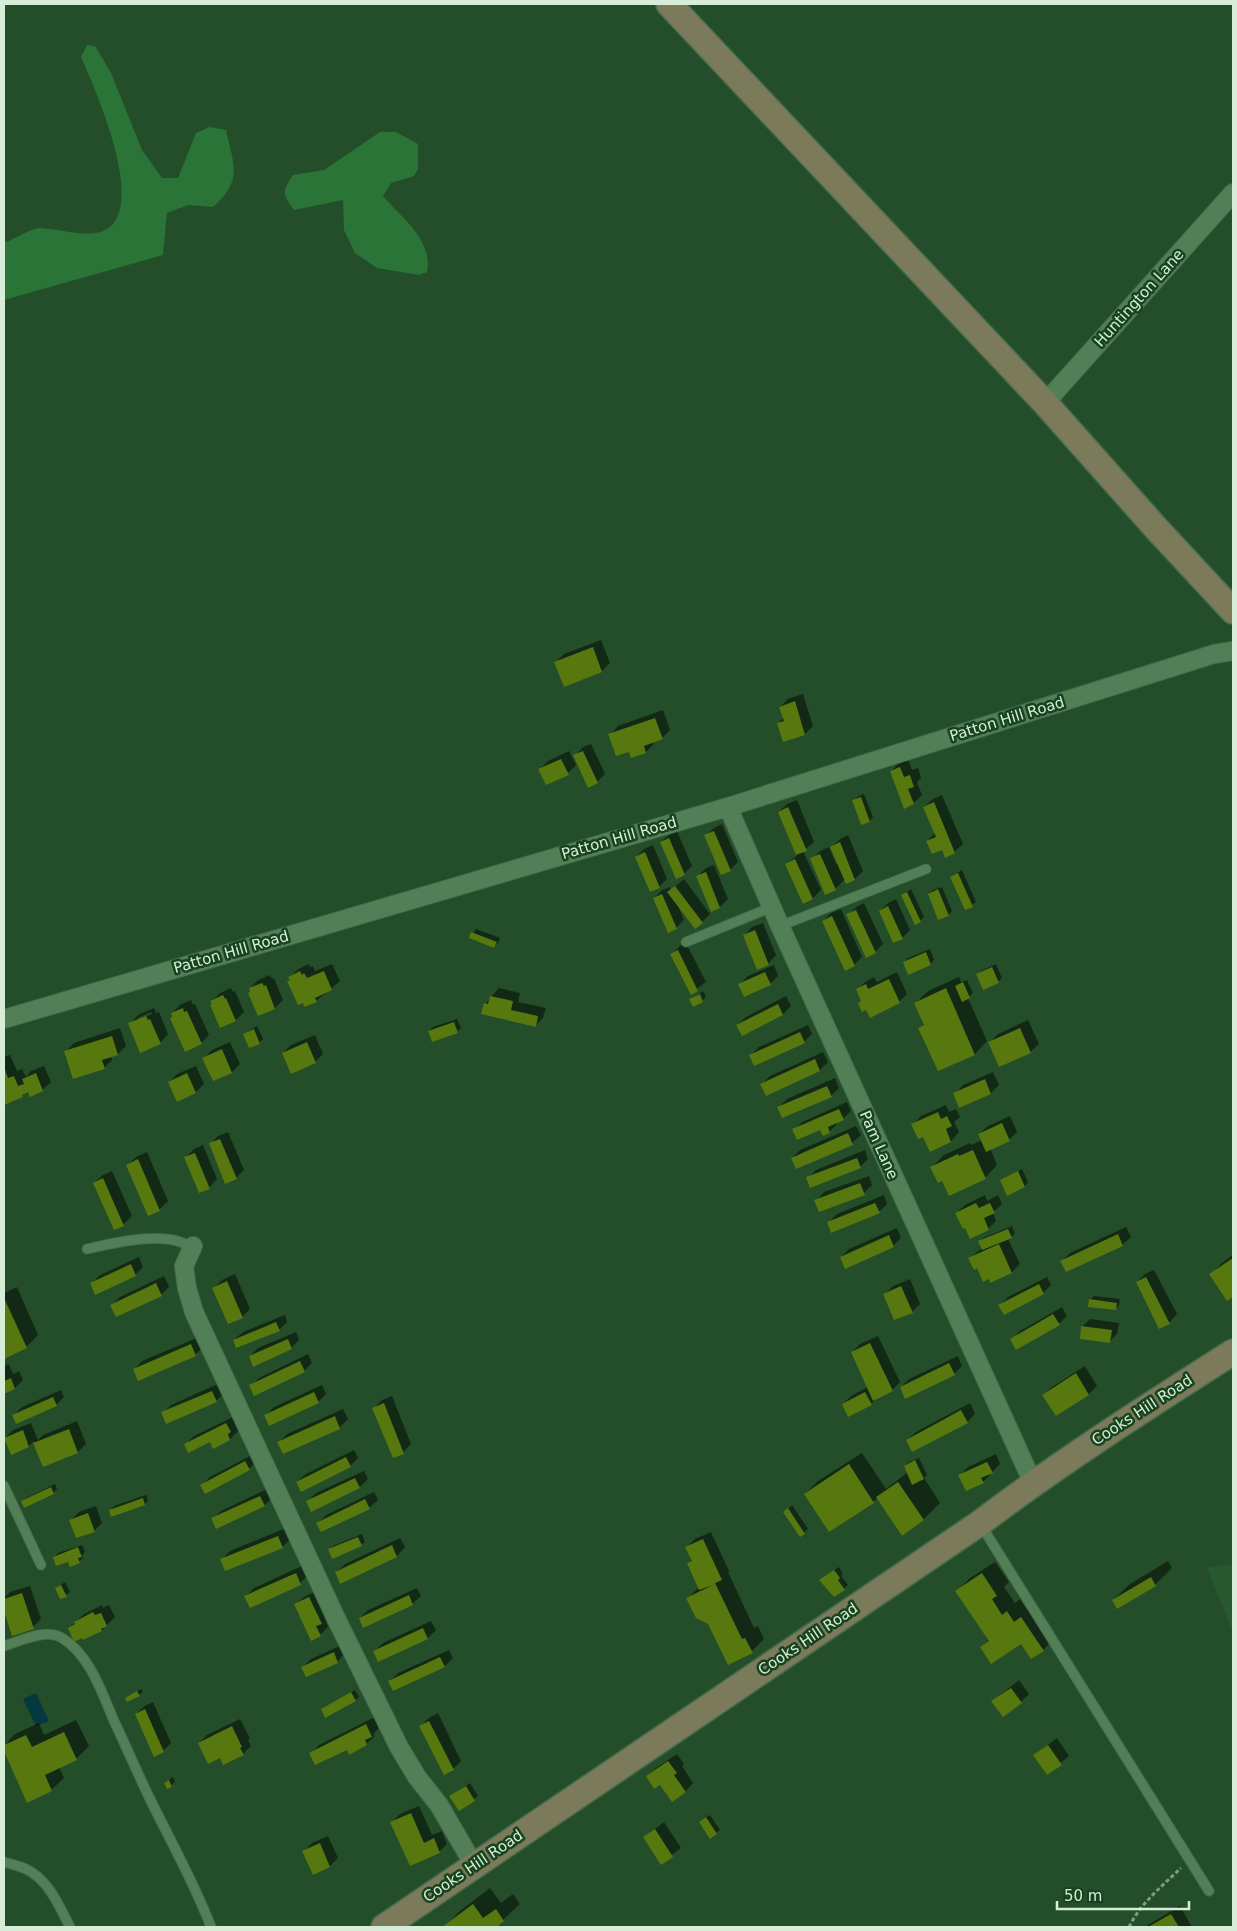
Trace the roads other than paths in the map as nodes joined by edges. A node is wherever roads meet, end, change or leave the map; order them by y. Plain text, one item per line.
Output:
1 (669, 4) edge
2 (1233, 193) edge
3 (1045, 403) junction
4 (1233, 610) edge
5 (1233, 651) edge
6 (728, 806) junction
7 (926, 869) dead end
8 (772, 906) junction
9 (780, 926) junction
10 (686, 942) dead end
11 (4, 1019) edge
12 (193, 1246) joint
13 (87, 1249) dead end
14 (1233, 1352) edge
15 (1033, 1483) junction
16 (4, 1486) edge
17 (980, 1523) junction
18 (41, 1565) dead end
19 (4, 1646) edge
20 (4, 1862) edge
21 (474, 1865) junction
22 (1209, 1891) dead end
23 (70, 1927) edge
24 (211, 1927) edge
25 (384, 1927) edge

1 - 3 street
2 - 3 street, Huntington Lane
3 - 4 street
5 - 6 street, Patton Hill Road
6 - 8 street, Pam Lane
6 - 11 street, Patton Hill Road
7 - 9 lane
8 - 9 street, Pam Lane
8 - 10 lane
9 - 15 street, Pam Lane
12 - 13 lane
12 - 21 street
14 - 15 street, Cooks Hill Road
15 - 17 street, Cooks Hill Road
16 - 18 lane
17 - 21 street, Cooks Hill Road
17 - 22 lane
19 - 24 lane
20 - 23 lane
21 - 25 street, Cooks Hill Road

